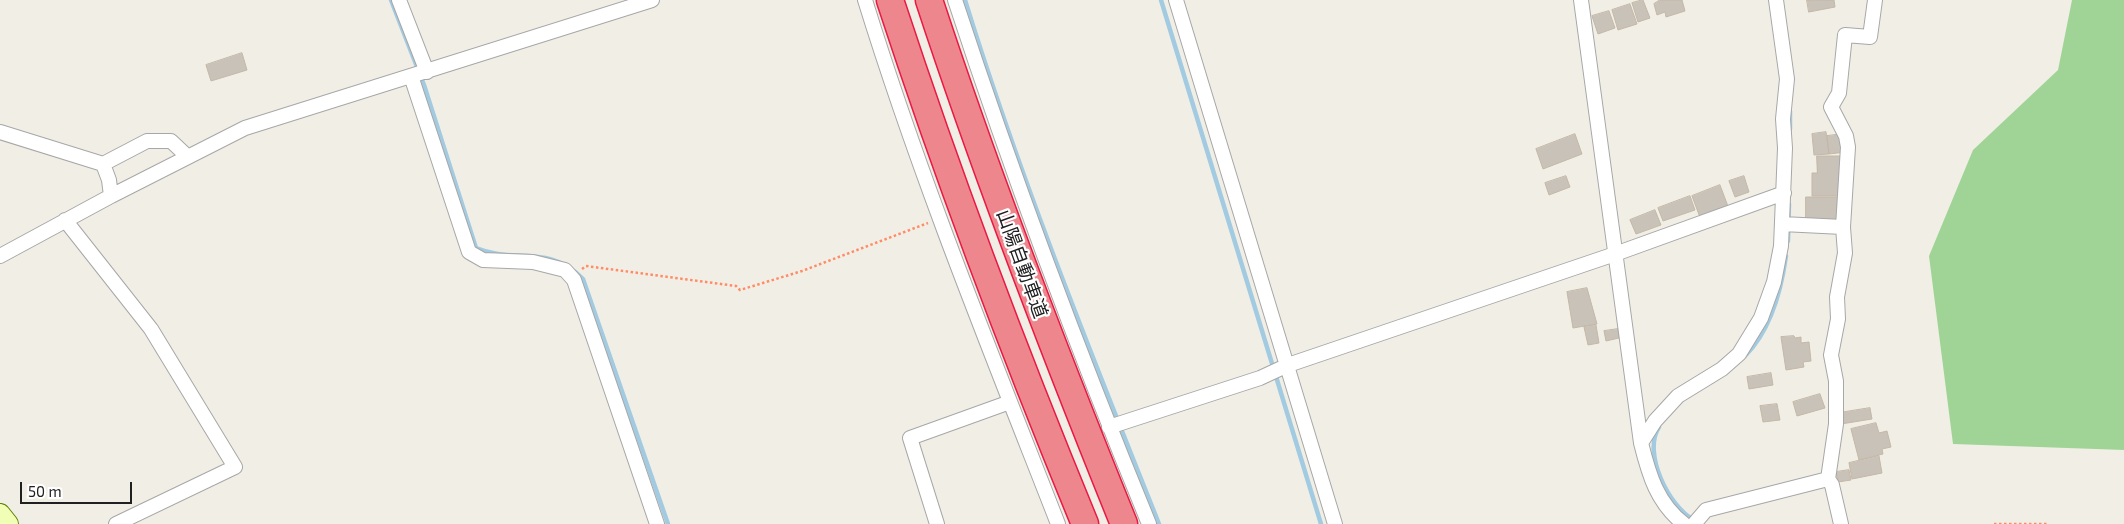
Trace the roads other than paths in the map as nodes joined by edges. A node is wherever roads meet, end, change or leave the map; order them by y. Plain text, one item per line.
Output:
1 (399, 0) edge
2 (652, 0) edge
3 (865, 0) edge
4 (890, 0) edge
5 (929, 0) edge
6 (955, 0) edge
7 (1176, 0) edge
8 (1581, 0) edge
9 (1776, 0) edge
10 (1875, 0) edge
11 (419, 74) junction
12 (0, 132) edge
13 (188, 157) junction
14 (102, 164) junction
15 (1784, 192) junction
16 (111, 196) junction
17 (65, 220) junction
18 (1787, 224) junction
19 (1843, 226) junction
20 (1615, 254) junction
21 (0, 256) edge
22 (1285, 367) junction
23 (1010, 402) junction
24 (1116, 424) junction
25 (1641, 443) junction
26 (1828, 479) junction
27 (0, 514) edge
28 (1692, 522) edge
29 (8, 524) edge
30 (116, 524) edge
31 (657, 524) edge
32 (937, 524) edge
33 (1058, 524) edge
34 (1085, 524) edge
35 (1124, 524) edge
36 (1149, 524) edge
37 (1335, 524) edge
38 (1841, 524) edge

1 - 11 street
2 - 11 street
3 - 23 street
4 - 34 highway, 山陽自動車道
5 - 35 highway, 山陽自動車道
6 - 24 street
7 - 22 street
8 - 20 street
9 - 15 street
10 - 19 street
11 - 13 street
11 - 31 street
12 - 14 street
13 - 14 street
13 - 16 street
14 - 16 street
15 - 18 street
15 - 20 street
16 - 17 street
17 - 21 street
17 - 30 street
18 - 19 street
18 - 25 street
19 - 26 street
20 - 22 street
20 - 25 street
22 - 24 street
22 - 37 street
23 - 32 street
23 - 33 street
24 - 36 street
25 - 28 street
26 - 28 street
26 - 38 street
27 - 29 street

